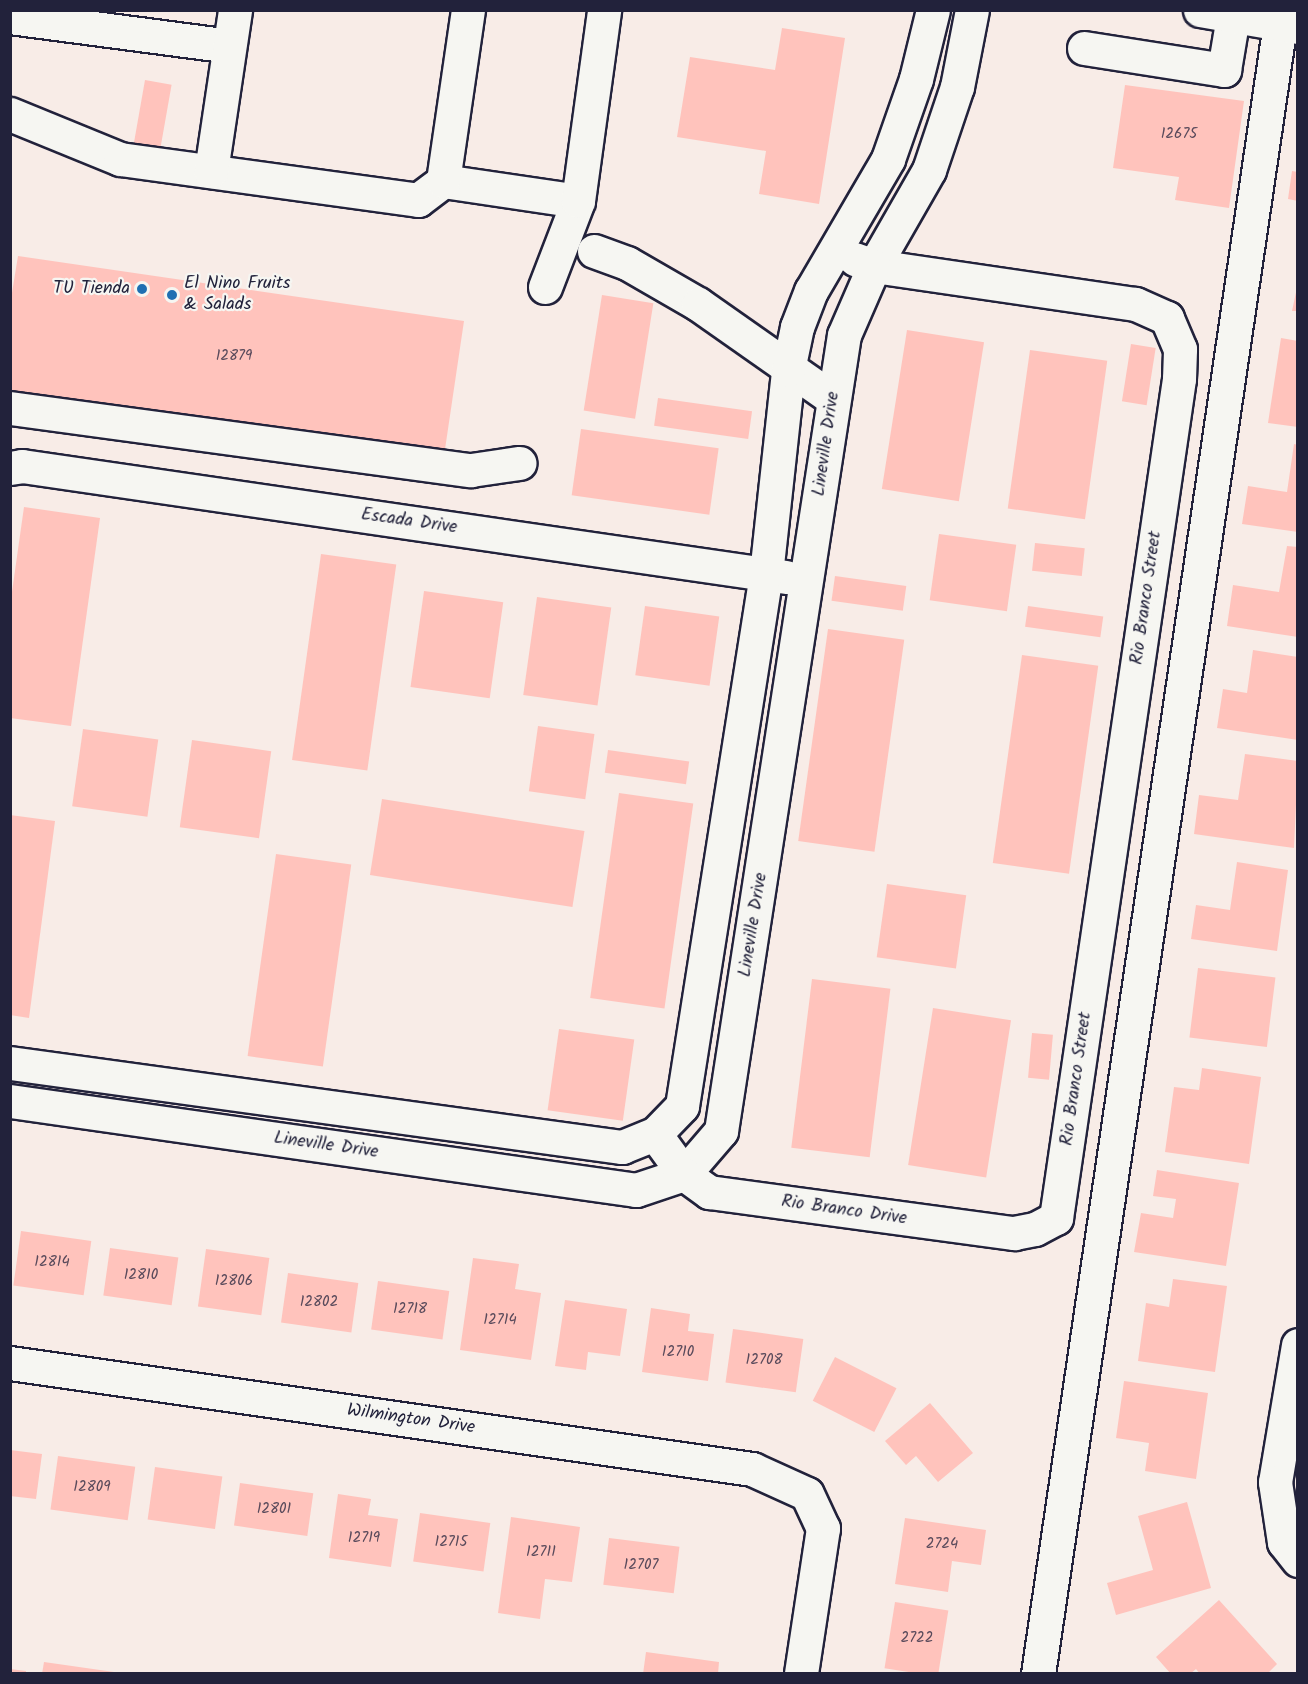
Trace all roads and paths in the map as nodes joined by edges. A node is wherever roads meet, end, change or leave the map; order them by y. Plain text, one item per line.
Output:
1 (235, 10) edge
2 (468, 10) edge
3 (604, 10) edge
4 (933, 10) edge
5 (972, 10) edge
6 (1200, 10) edge
7 (1233, 16) junction
8 (10, 17) edge
9 (1289, 25) edge
10 (229, 46) junction
11 (1084, 48) dead end
12 (10, 114) edge
13 (211, 171) junction
14 (443, 181) junction
15 (578, 201) junction
16 (833, 250) junction
17 (594, 251) dead end
18 (874, 266) junction
19 (545, 286) dead end
20 (788, 370) junction
21 (833, 399) junction
22 (10, 408) edge
23 (519, 463) dead end
24 (10, 468) edge
25 (766, 574) junction
26 (808, 581) junction
27 (10, 1063) edge
28 (10, 1101) edge
29 (655, 1134) junction
30 (684, 1174) junction
31 (1056, 1218) joint
32 (1298, 1345) edge
33 (10, 1363) edge
34 (1298, 1560) edge
35 (801, 1674) edge
36 (1038, 1674) edge

1 - 10 street
2 - 14 street
3 - 15 street
4 - 16 street
5 - 18 street, Lineville Drive
6 - 7 street
7 - 9 street
7 - 11 street
8 - 10 street
9 - 36 street
10 - 13 street
12 - 13 street
13 - 14 street
14 - 15 street
15 - 19 street
16 - 18 street, Rio Branco Street
16 - 20 street
17 - 20 street
18 - 21 street, Lineville Drive
18 - 31 street, Rio Branco Street
20 - 21 street
20 - 25 street
21 - 26 street, Lineville Drive
22 - 23 street
24 - 25 street, Escada Drive
25 - 26 street, Escada Drive
25 - 29 street
26 - 30 street, Lineville Drive
27 - 29 street
28 - 30 street, Lineville Drive
29 - 30 street, Rio Branco Drive
30 - 31 street, Rio Branco Drive
32 - 34 street
33 - 35 street, Wilmington Drive

